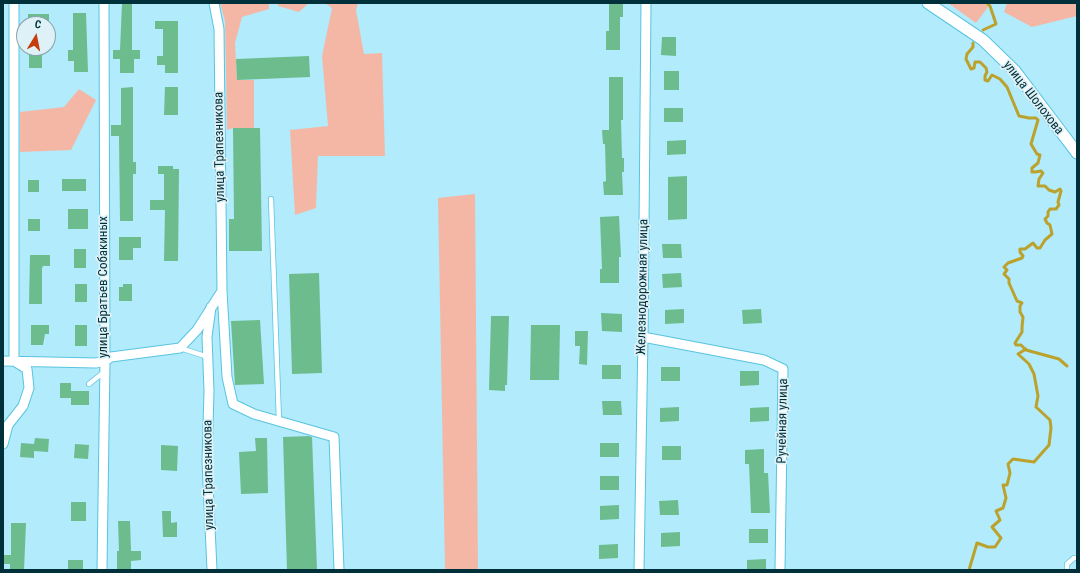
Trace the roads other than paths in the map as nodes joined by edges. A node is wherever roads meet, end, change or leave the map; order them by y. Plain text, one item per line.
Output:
1 (14, 3) edge
2 (104, 3) edge
3 (214, 3) edge
4 (646, 3) edge
5 (928, 3) edge
6 (1077, 153) edge
7 (271, 199) dead end
8 (222, 291) junction
9 (211, 308) junction
10 (643, 337) junction
11 (180, 348) junction
12 (208, 357) junction
13 (3, 361) edge
14 (14, 361) junction
15 (105, 361) junction
16 (104, 372) junction
17 (89, 384) dead end
18 (278, 421) junction
19 (3, 444) edge
20 (1077, 558) edge
21 (102, 570) edge
22 (212, 570) edge
23 (339, 570) edge
24 (639, 570) edge
25 (780, 570) edge
26 (1067, 570) edge

1 - 14 street
2 - 15 street, улица Братьев Собакиных
3 - 8 street, улица Трапезникова
4 - 10 street, Железнодорожная улица
5 - 6 street, улица Шолохова
7 - 18 lane
8 - 9 street
8 - 18 street, улица Трапезникова
9 - 11 street
9 - 12 street, улица Трапезникова
10 - 24 street, Железнодорожная улица
10 - 25 street, Ручейная улица
11 - 12 lane
11 - 15 street
12 - 22 street, улица Трапезникова
13 - 14 street
14 - 15 street
14 - 19 street
15 - 16 street, улица Братьев Собакиных
16 - 17 lane
16 - 21 street, улица Братьев Собакиных
18 - 23 street
20 - 26 lane

